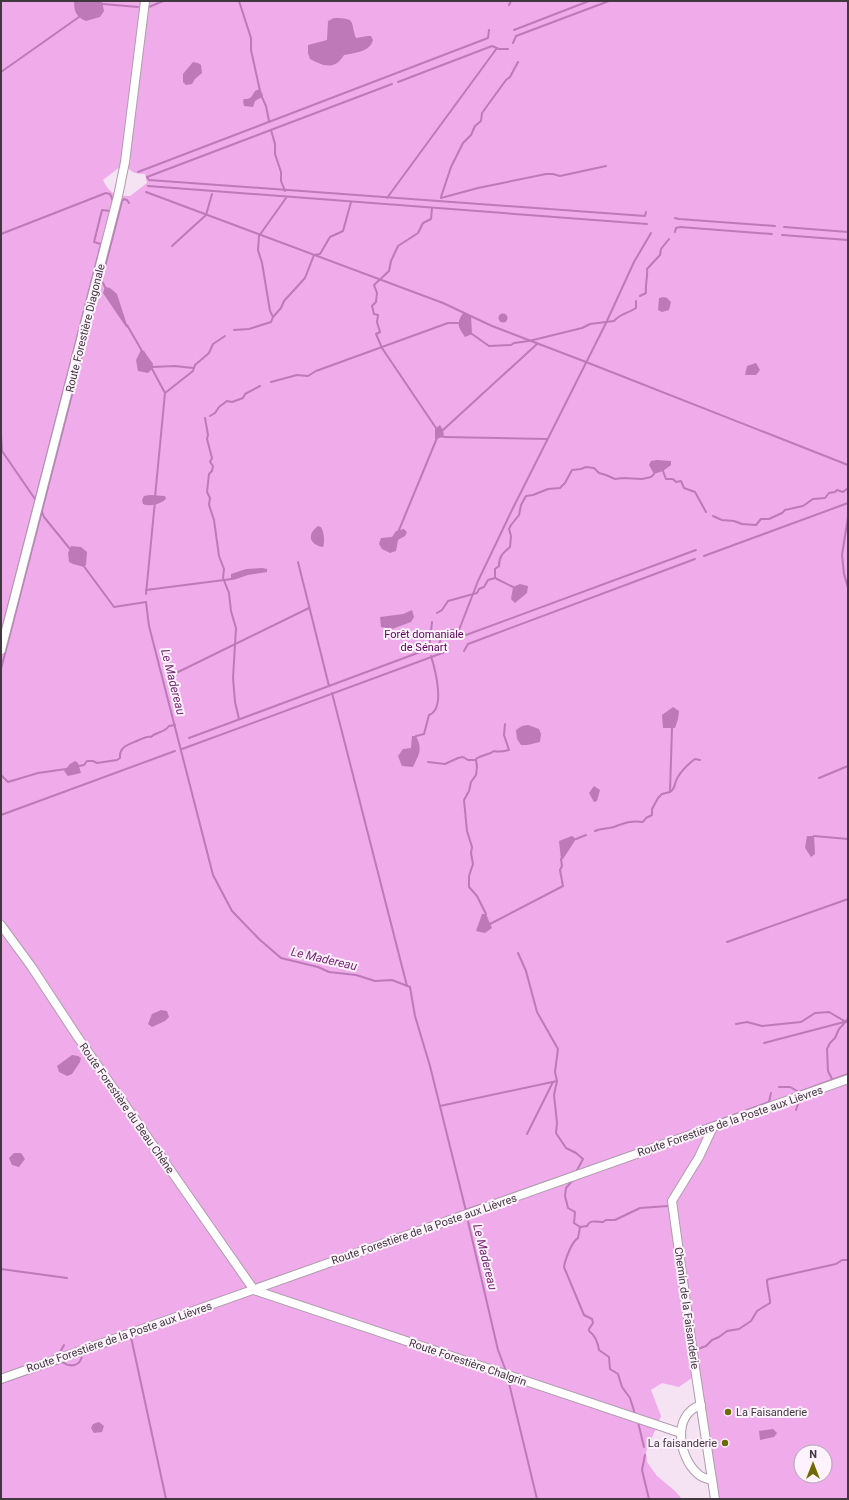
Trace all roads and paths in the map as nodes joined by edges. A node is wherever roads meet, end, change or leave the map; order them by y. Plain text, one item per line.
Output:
1 (145, 1) edge
2 (1, 650) edge
3 (1, 925) edge
4 (848, 1079) edge
5 (713, 1127) junction
6 (254, 1290) junction
7 (1, 1379) edge
8 (701, 1405) junction
9 (681, 1433) junction
10 (712, 1480) junction
11 (715, 1499) edge

1 - 2 street, Route Forestière Diagonale
3 - 6 street, Route Forestière du Beau Chêne
4 - 5 street, Route Forestière de la Poste aux Lièvres
5 - 6 street, Route Forestière de la Poste aux Lièvres
5 - 8 street, Chemin de la Faisanderie
6 - 7 street, Route Forestière de la Poste aux Lièvres
6 - 9 street, Route Forestière Chalgrin
8 - 9 street
8 - 10 street, Chemin de la Faisanderie
9 - 10 street
10 - 11 street, Chemin de la Faisanderie

